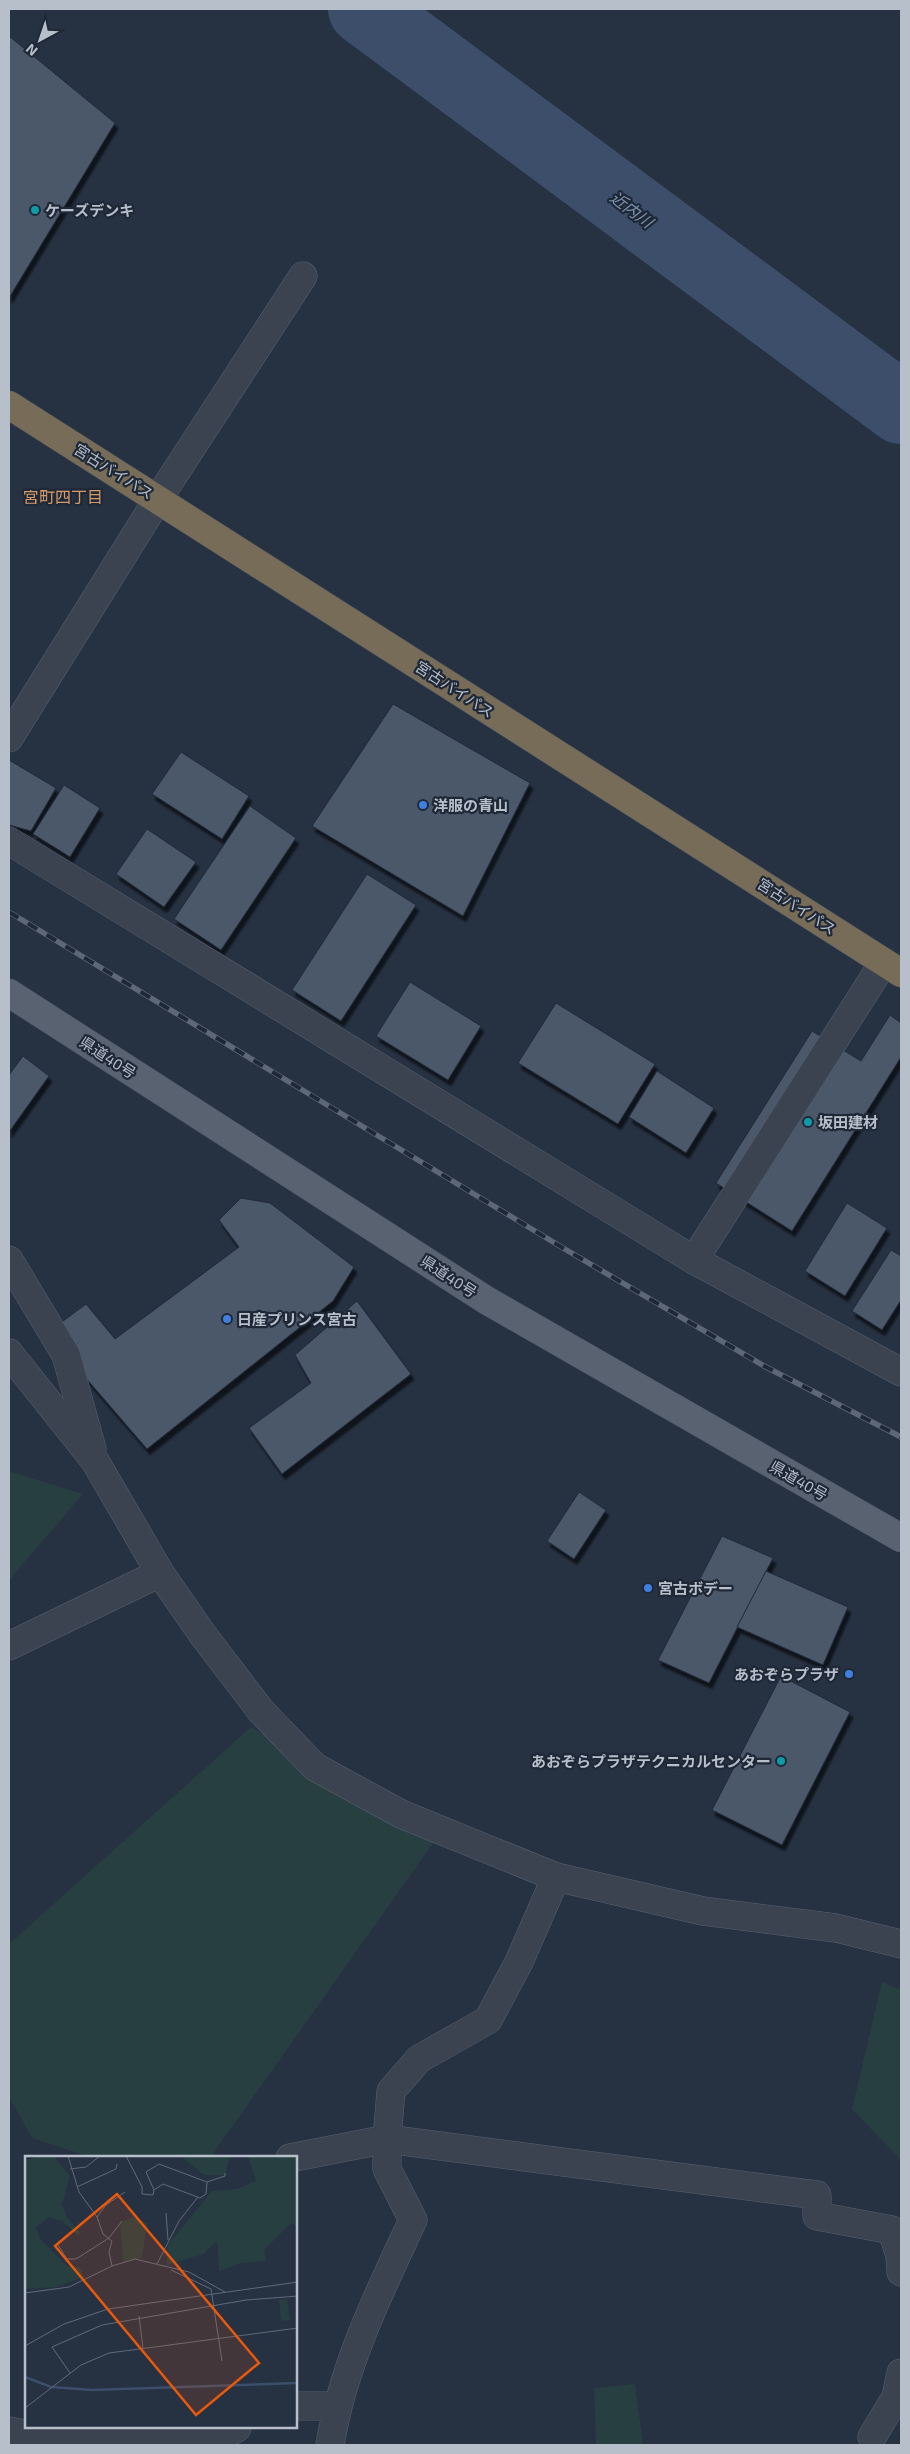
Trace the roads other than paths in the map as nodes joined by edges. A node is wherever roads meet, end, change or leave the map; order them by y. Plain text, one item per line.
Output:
1 (303, 276) dead end
2 (9, 405) edge
3 (158, 499) junction
4 (9, 738) edge
5 (9, 841) edge
6 (892, 967) edge
7 (9, 993) edge
8 (9, 1260) edge
9 (694, 1260) junction
10 (9, 1354) edge
11 (901, 1372) edge
12 (95, 1461) junction
13 (901, 1538) edge
14 (160, 1573) junction
15 (9, 1646) edge
16 (556, 1877) junction
17 (901, 1944) edge
18 (387, 2139) junction
19 (298, 2156) edge
20 (901, 2272) edge
21 (901, 2372) edge
22 (298, 2406) edge
23 (337, 2406) junction
24 (235, 2429) edge
25 (9, 2431) edge
26 (872, 2437) dead end
27 (330, 2445) edge

1 - 3 street
2 - 3 highway, 宮古バイパス
3 - 4 street
3 - 6 highway, 宮古バイパス
5 - 9 street
6 - 9 street
7 - 13 main road, 県道40号
8 - 12 street
9 - 11 street
10 - 12 street
12 - 14 street
14 - 15 street
14 - 16 street
16 - 17 street
16 - 18 street
18 - 19 street
18 - 20 street
18 - 23 street
21 - 26 street
22 - 23 street
23 - 27 street
24 - 25 street

